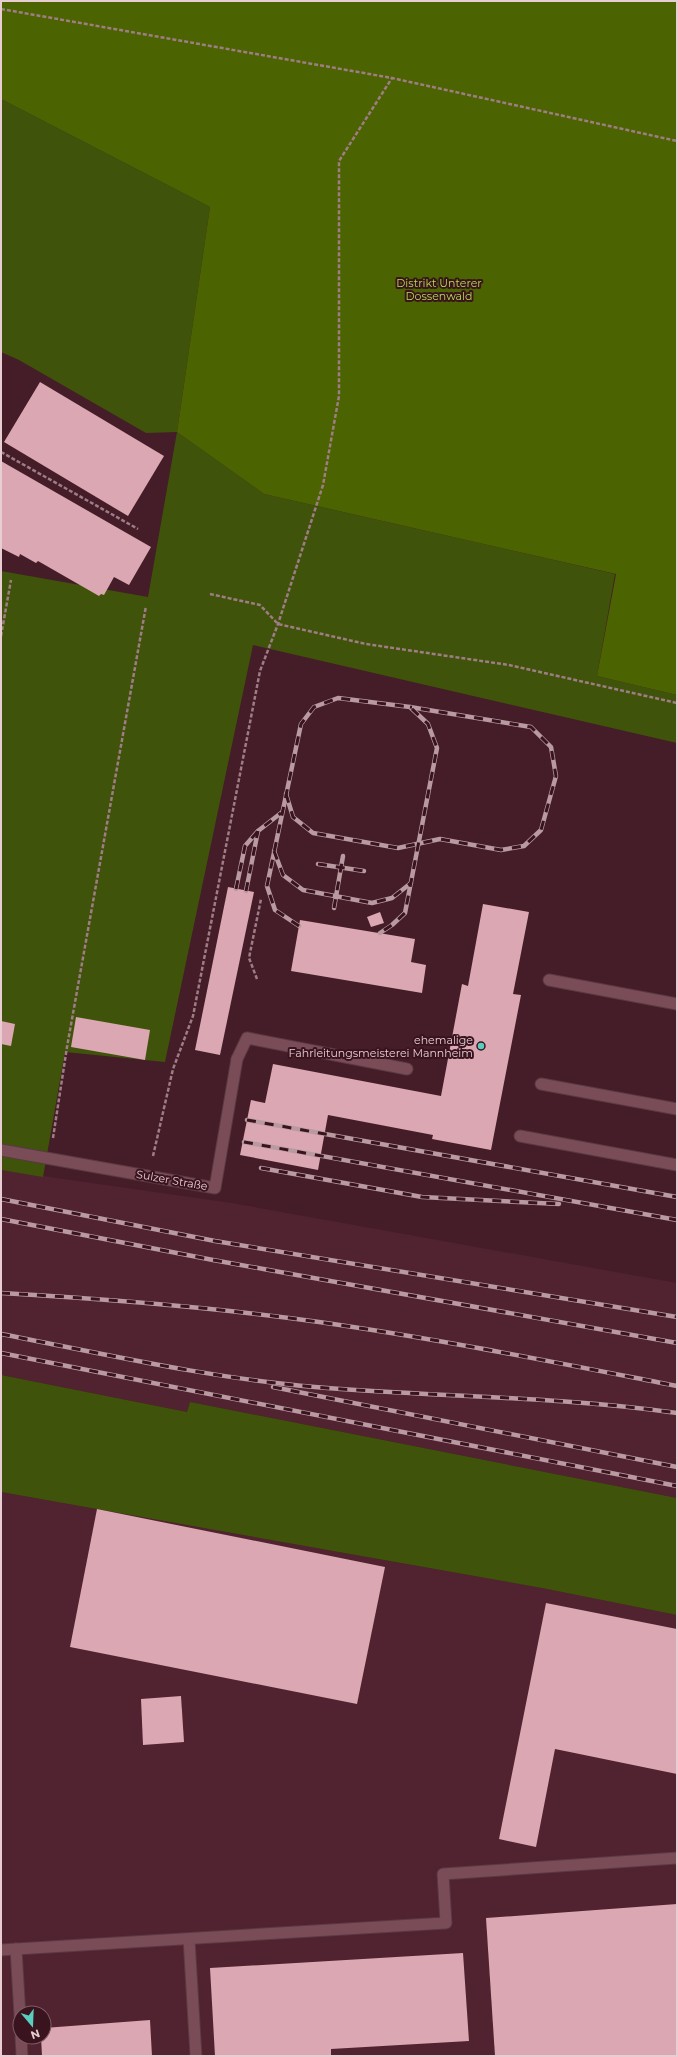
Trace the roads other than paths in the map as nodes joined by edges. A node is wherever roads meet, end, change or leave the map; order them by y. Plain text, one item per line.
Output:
1 (549, 980) dead end
2 (677, 1004) edge
3 (407, 1069) dead end
4 (541, 1084) dead end
5 (677, 1109) edge
6 (520, 1136) dead end
7 (1, 1150) edge
8 (677, 1165) edge
9 (677, 1858) edge
10 (189, 1939) junction
11 (16, 1949) junction
12 (1, 1950) edge
13 (19, 2005) edge
14 (21, 2045) edge
15 (22, 2056) edge
16 (196, 2056) edge

1 - 2 street
3 - 7 street, Sulzer Straße
4 - 5 street
6 - 8 street
9 - 10 street
10 - 11 street
10 - 16 street
11 - 12 street
11 - 13 street
14 - 15 street

